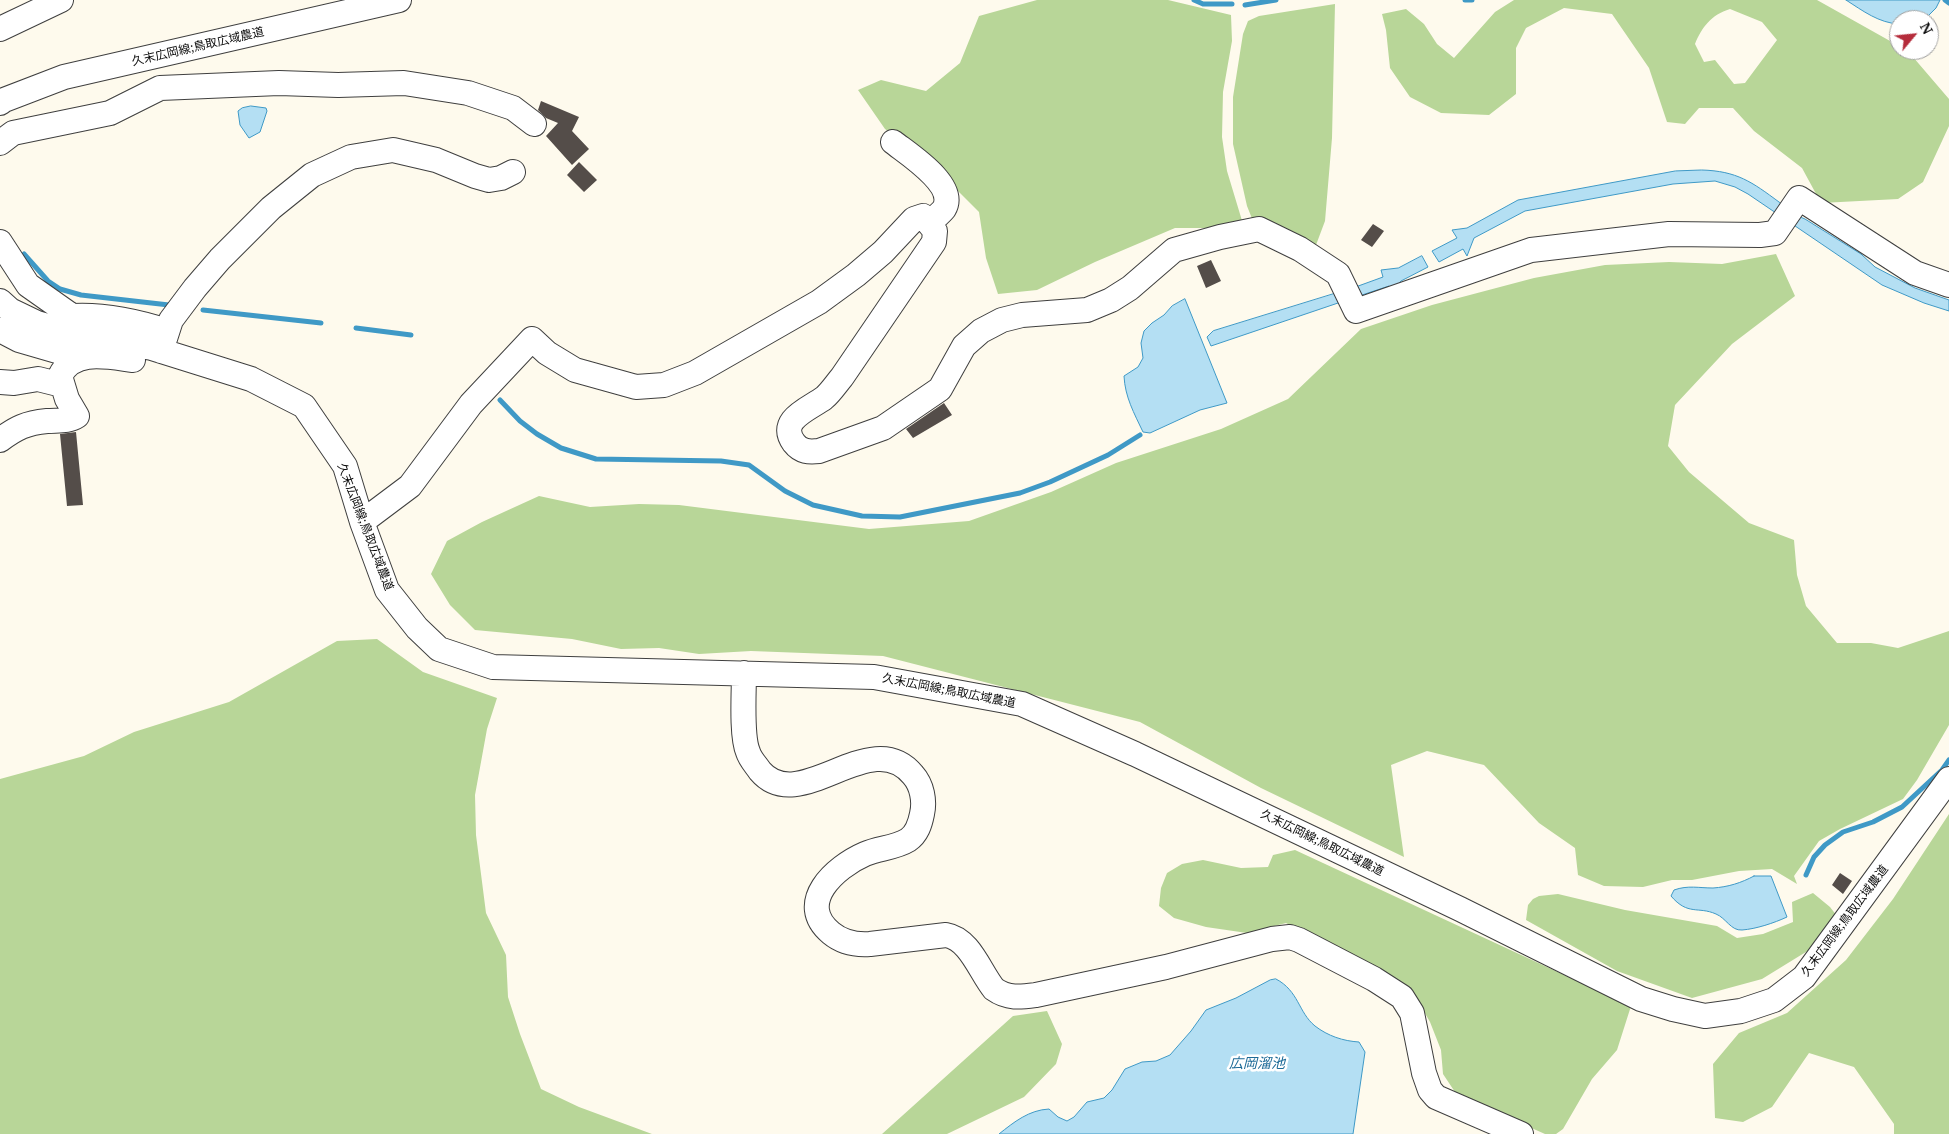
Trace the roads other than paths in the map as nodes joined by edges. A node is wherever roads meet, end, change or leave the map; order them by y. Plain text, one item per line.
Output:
1 (62, 0) edge
2 (399, 0) edge
3 (0, 29) edge
4 (0, 103) edge
5 (534, 124) dead end
6 (893, 142) dead end
7 (0, 143) edge
8 (513, 172) dead end
9 (930, 223) junction
10 (0, 242) edge
11 (1949, 285) edge
12 (0, 302) edge
13 (0, 330) edge
14 (78, 337) junction
15 (157, 348) junction
16 (0, 382) edge
17 (62, 386) junction
18 (0, 440) edge
19 (362, 522) junction
20 (744, 673) junction
21 (1949, 779) edge
22 (1521, 1134) edge

1 - 3 street
2 - 4 street, 久末広岡線;鳥取広域農道
5 - 7 street
6 - 9 street
8 - 15 street
9 - 11 street
9 - 19 street
10 - 14 street
12 - 14 street, 久末広岡線;鳥取広域農道
13 - 14 street
14 - 15 street, 久末広岡線;鳥取広域農道
14 - 17 street
15 - 19 street, 久末広岡線;鳥取広域農道
16 - 17 street
17 - 18 street
19 - 20 street, 久末広岡線;鳥取広域農道
20 - 21 street, 久末広岡線;鳥取広域農道
20 - 22 street

